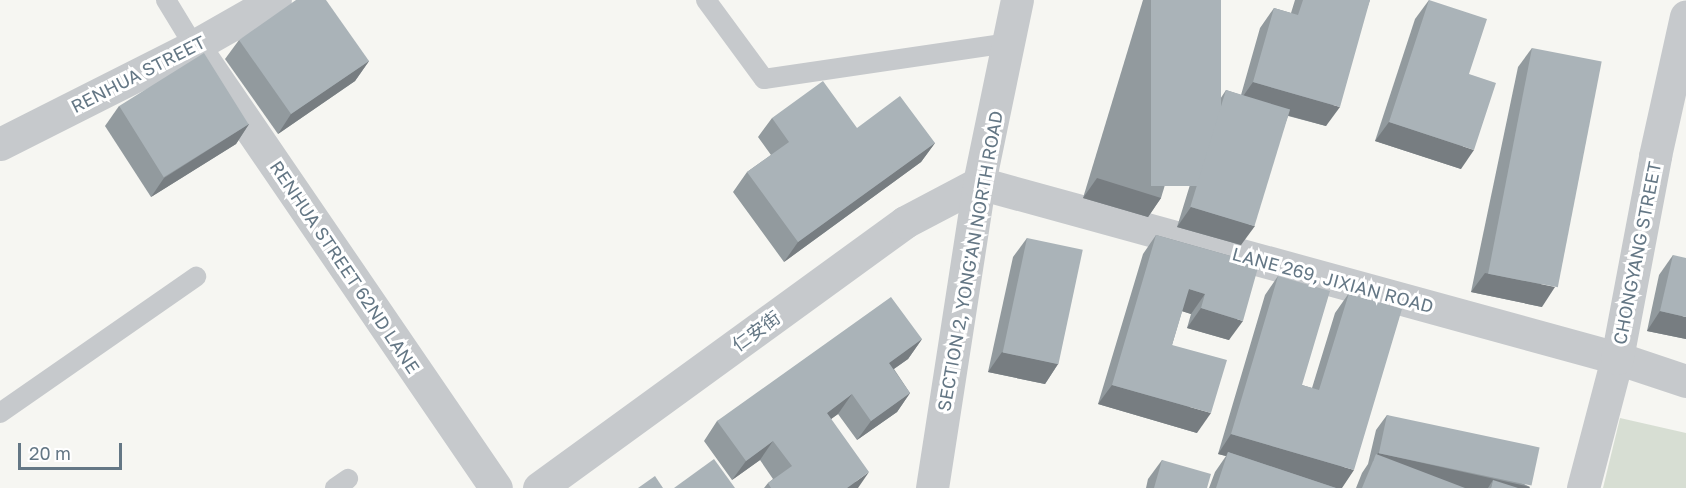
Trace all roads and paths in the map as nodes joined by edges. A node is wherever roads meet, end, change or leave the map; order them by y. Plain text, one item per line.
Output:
1 (166, 0) edge
2 (275, 0) edge
3 (706, 0) edge
4 (1017, 0) edge
5 (1686, 16) edge
6 (1009, 43) junction
7 (194, 46) junction
8 (0, 144) edge
9 (979, 183) junction
10 (196, 277) dead end
11 (1617, 358) junction
12 (1686, 381) edge
13 (0, 412) edge
14 (496, 488) edge
15 (539, 488) edge
16 (932, 488) edge
17 (1583, 488) edge

1 - 7 lane
2 - 7 street, RENHUA STREET
3 - 6 lane
4 - 6 street, SECTION 2, YONG'AN NORTH ROAD
5 - 11 street, CHONGYANG STREET
6 - 9 street, SECTION 2, YONG'AN NORTH ROAD
7 - 8 street, RENHUA STREET
7 - 14 street, RENHUA STREET 62ND LANE
9 - 11 street, LANE 269, JIXIAN ROAD
9 - 15 street, 仁安街
9 - 16 street, SECTION 2, YONG'AN NORTH ROAD
10 - 13 lane
11 - 12 street, LANE 269, JIXIAN ROAD
11 - 17 street, CHONGYANG STREET

